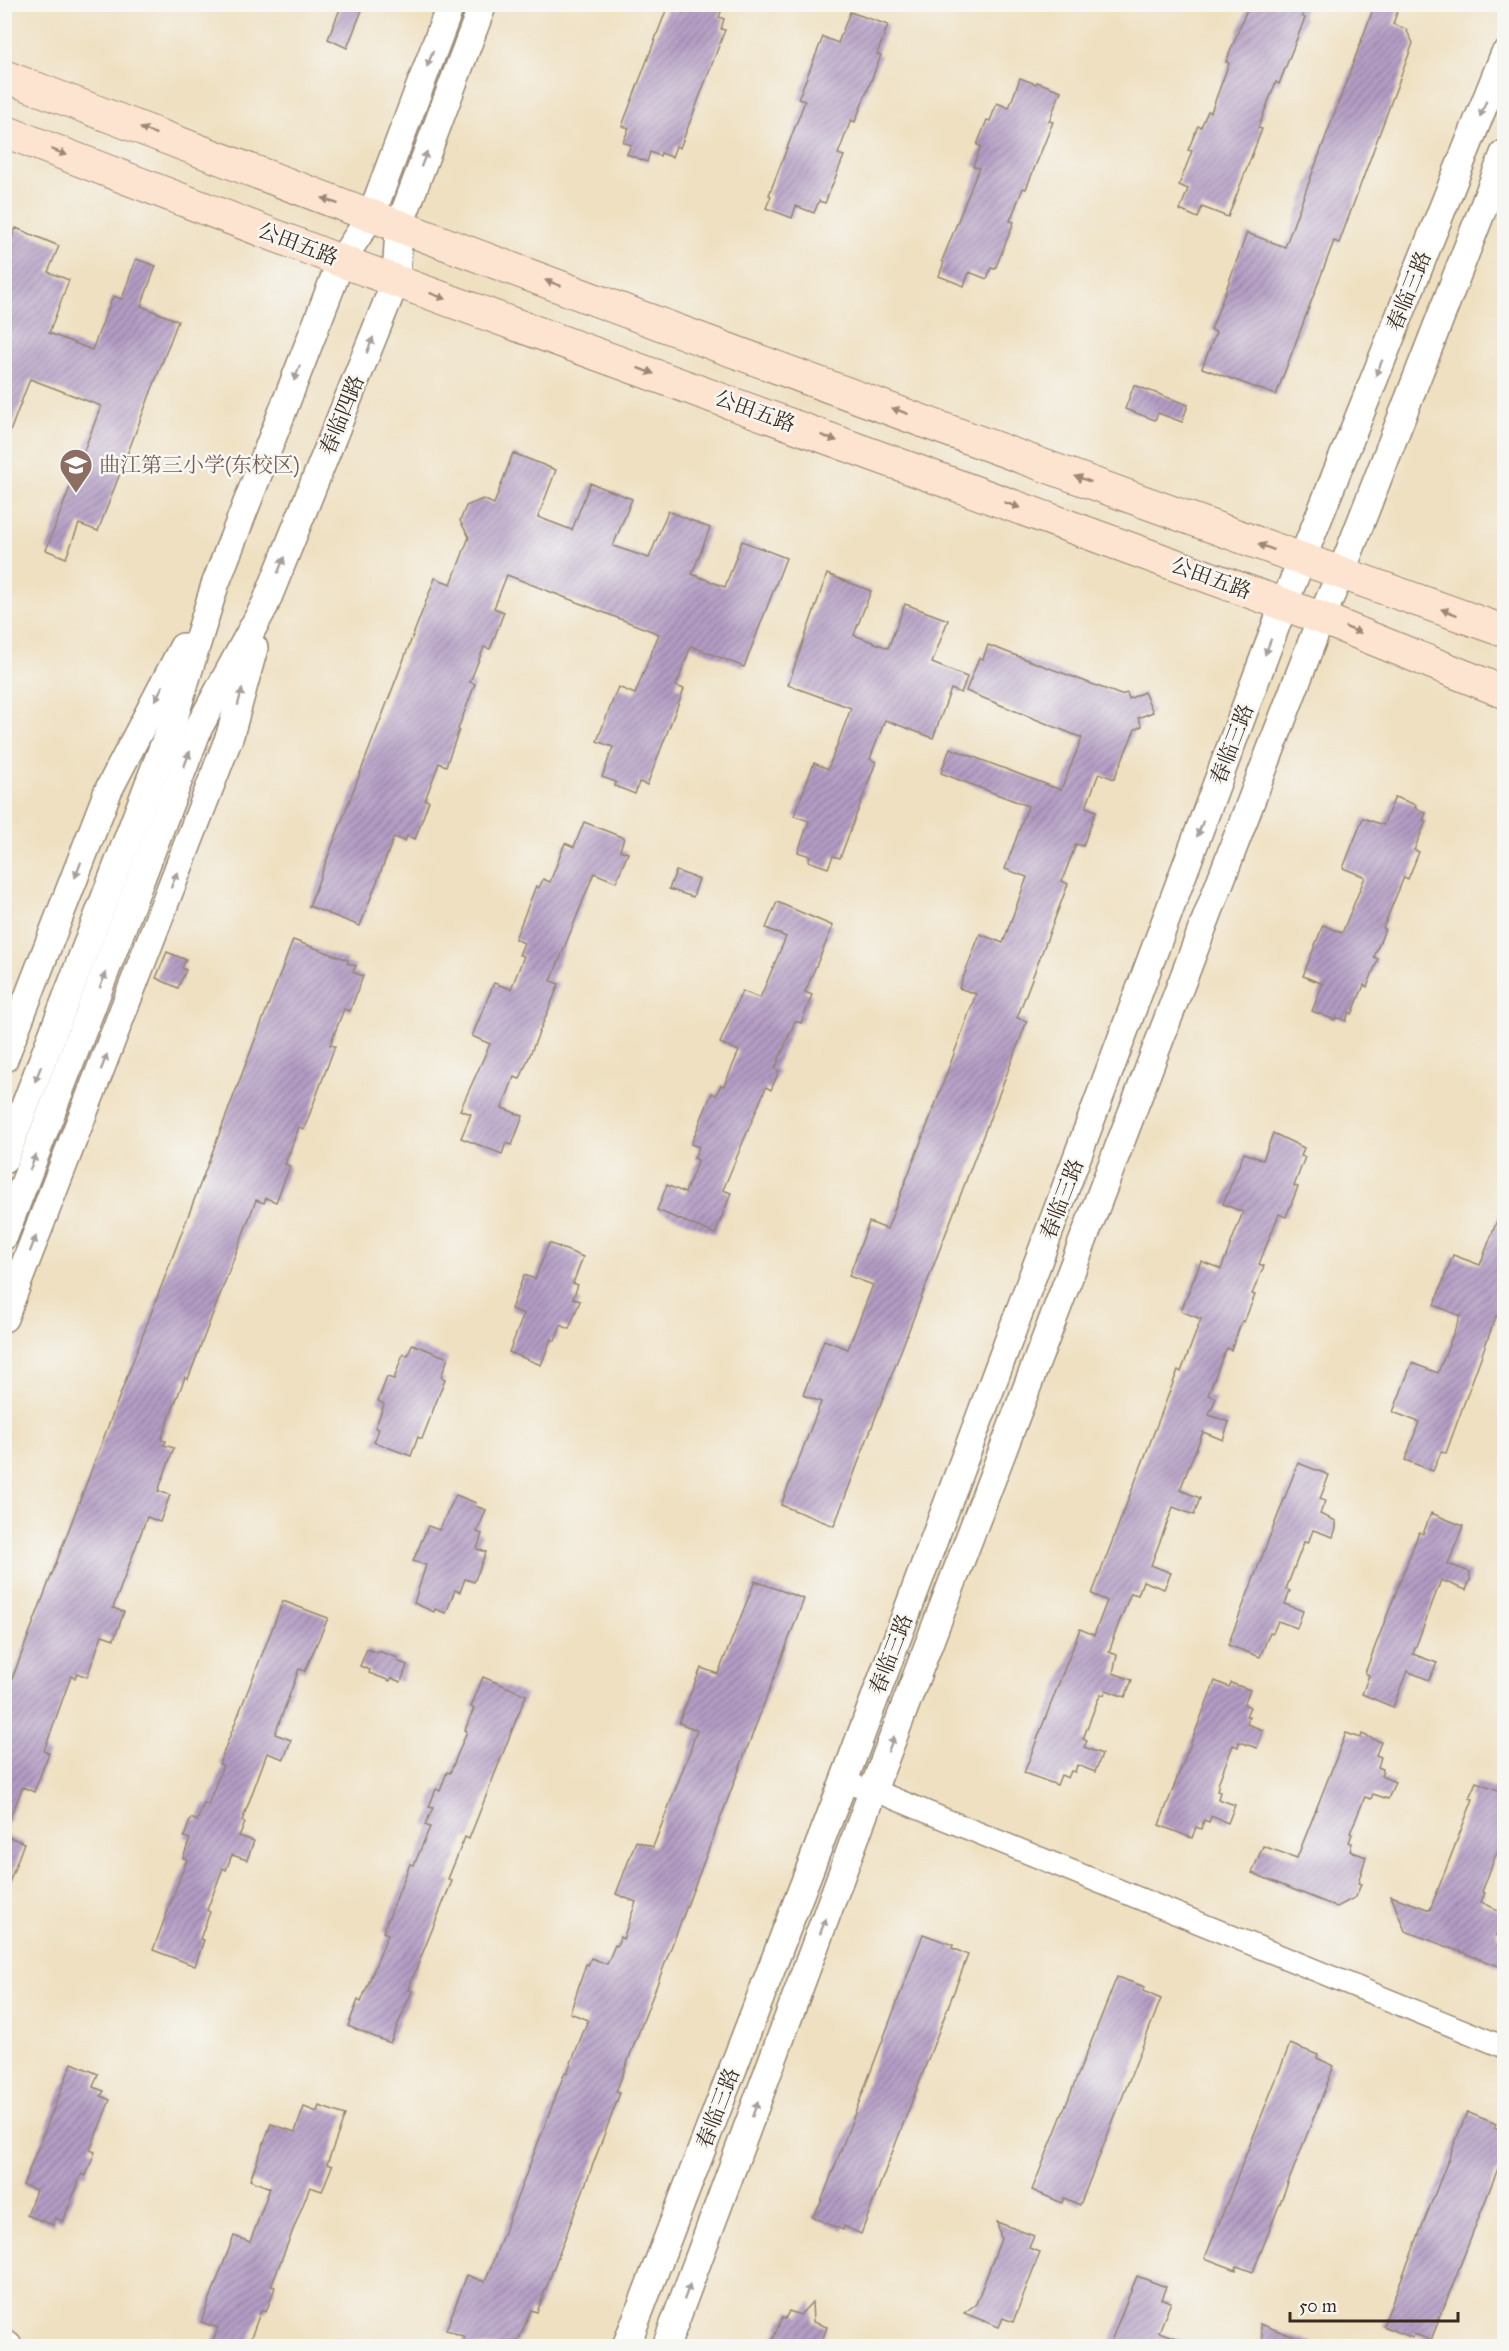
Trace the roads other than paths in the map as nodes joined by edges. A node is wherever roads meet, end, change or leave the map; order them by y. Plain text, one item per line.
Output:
1 (451, 4) edge
2 (483, 4) edge
3 (1504, 55) edge
4 (4, 76) edge
5 (4, 131) edge
6 (1504, 154) edge
7 (385, 221) junction
8 (341, 261) junction
9 (396, 280) junction
10 (1302, 560) junction
11 (1341, 573) junction
12 (215, 585) junction
13 (1284, 604) junction
14 (265, 605) junction
15 (1321, 618) junction
16 (1504, 632) edge
17 (1504, 692) edge
18 (4, 1059) edge
19 (4, 1160) edge
20 (4, 1236) edge
21 (4, 1318) edge
22 (843, 1783) junction
23 (873, 1790) junction
24 (1504, 2047) edge
25 (4, 2343) edge
26 (9, 2346) edge
27 (626, 2346) edge
28 (666, 2346) edge

1 -> 7 street, 春临四路
7 -> 2 street, 春临四路
3 -> 10 street, 春临三路
7 -> 4 main road
5 -> 8 main road, 公田五路
6 - 11 street, 春临三路
7 - 8 street, 春临四路
7 - 9 street, 春临四路
10 -> 7 main road
8 - 9 main road, 公田五路
8 -> 12 street, 春临四路
9 -> 13 main road, 公田五路
14 -> 9 street, 春临四路
10 - 11 main road
10 - 13 street, 春临三路
11 - 15 street, 春临三路
16 -> 11 main road
12 -> 18 street
12 -> 19 street, 春临四路
13 - 15 main road, 公田五路
13 -> 22 street, 春临三路
20 -> 14 street, 春临四路
21 -> 14 street
15 -> 17 main road, 公田五路
23 -> 15 street, 春临三路
22 - 23 street
22 - 27 street, 春临三路
23 - 24 street
28 -> 23 street, 春临三路
25 - 26 street

